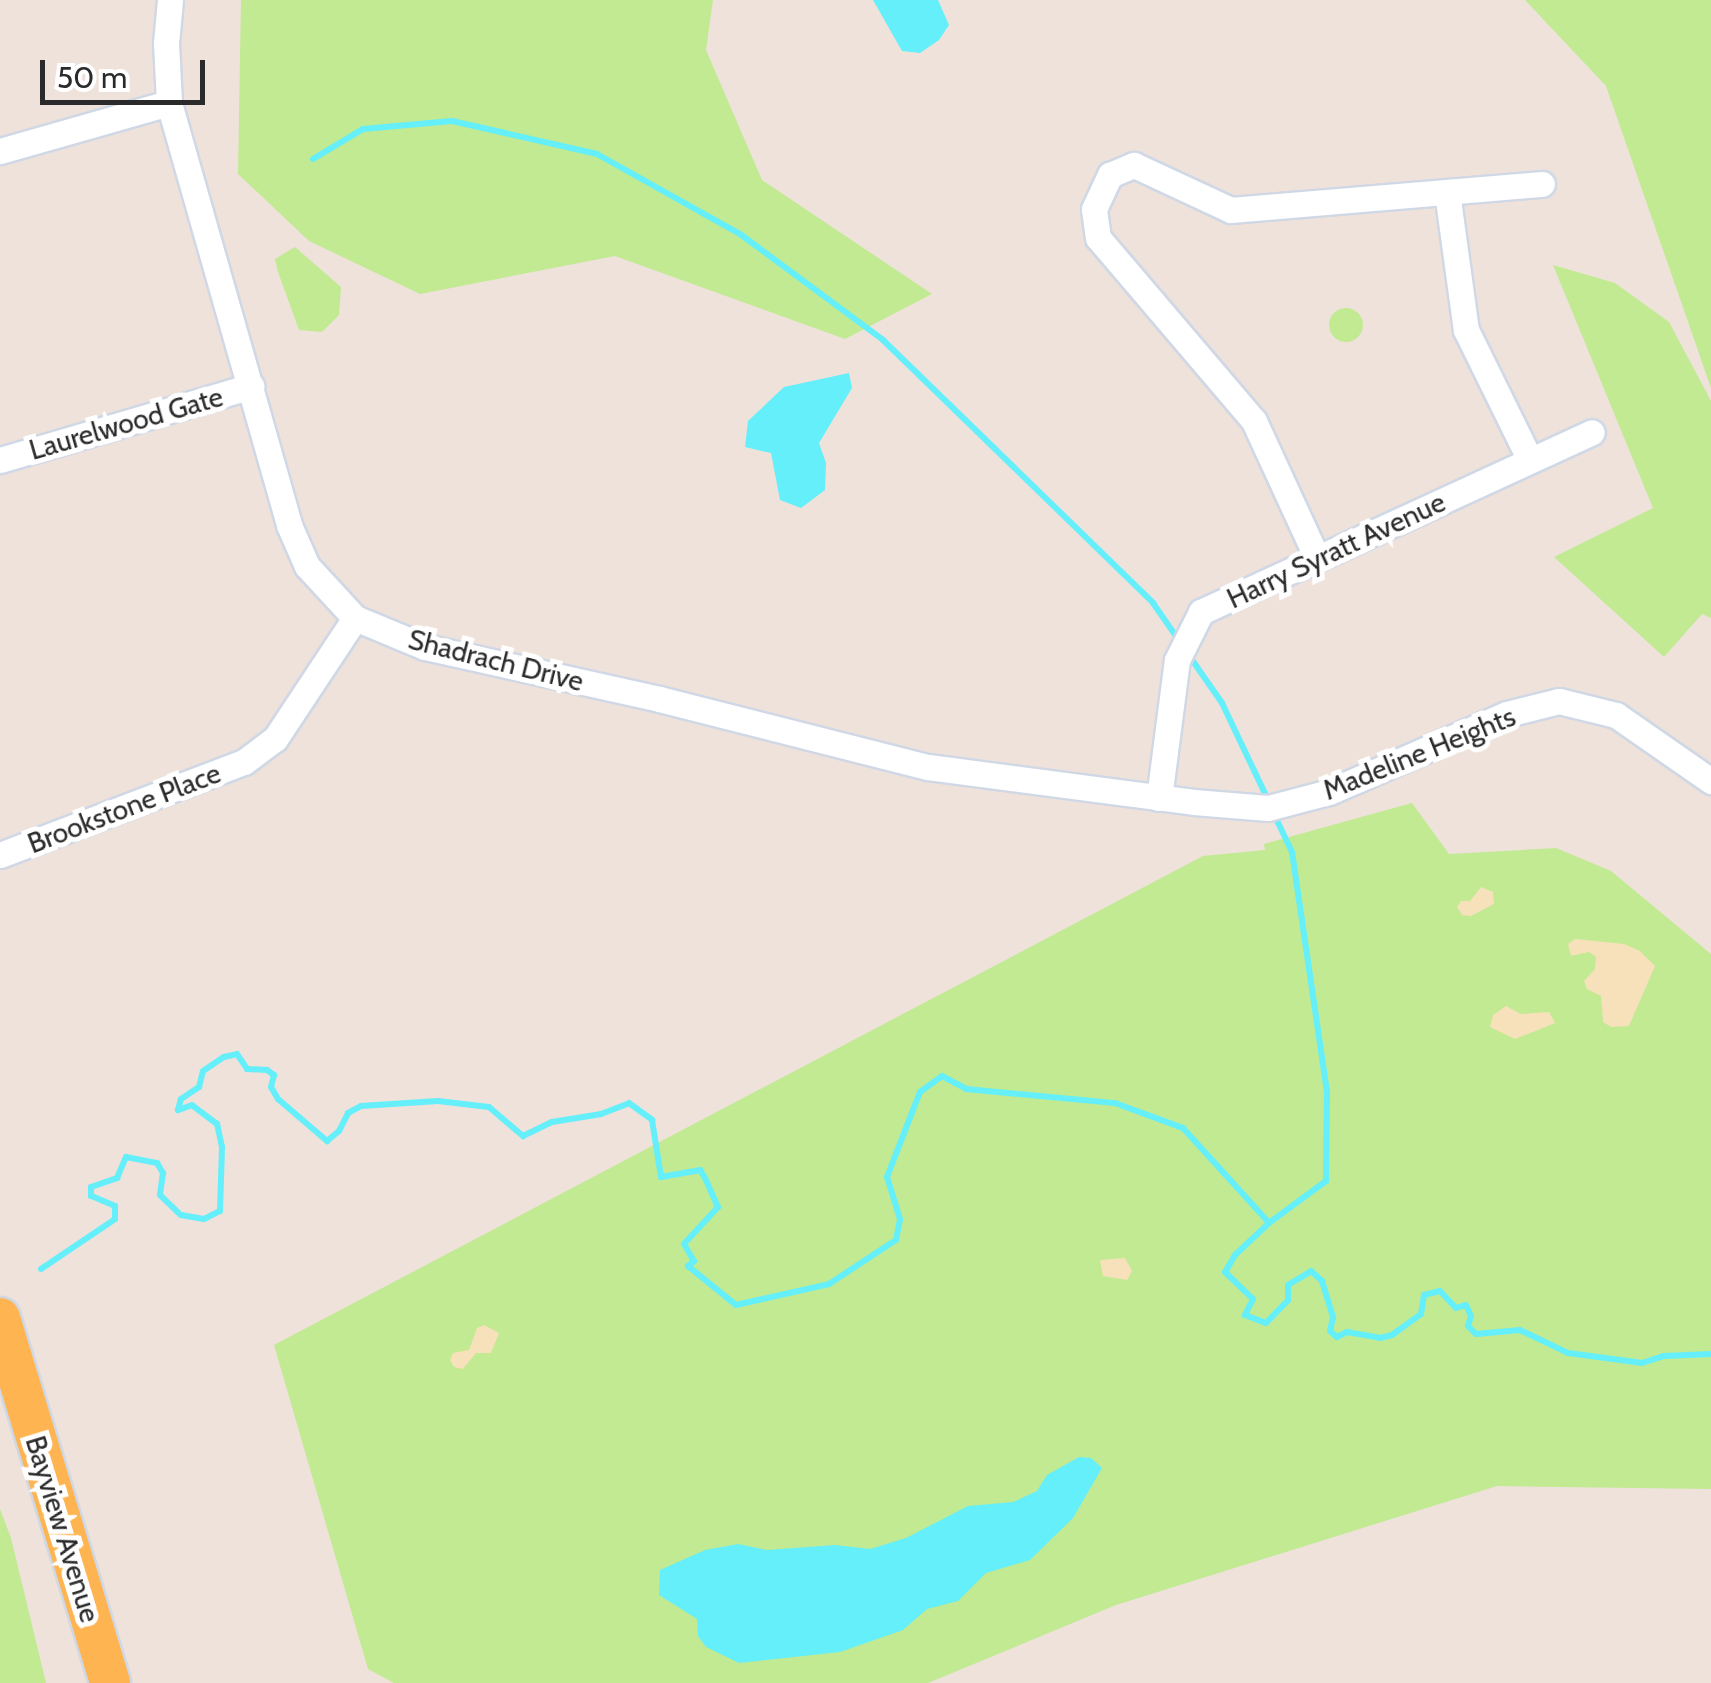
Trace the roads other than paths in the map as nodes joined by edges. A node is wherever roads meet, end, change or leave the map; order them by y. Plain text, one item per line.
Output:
1 (170, 0) edge
2 (169, 102) junction
3 (0, 151) edge
4 (1542, 184) dead end
5 (1448, 192) junction
6 (252, 386) junction
7 (1592, 432) dead end
8 (0, 460) edge
9 (1530, 460) junction
10 (1317, 558) junction
11 (355, 618) junction
12 (1711, 780) edge
13 (1047, 783) joint
14 (1159, 798) junction
15 (0, 854) edge
16 (0, 1318) edge
17 (110, 1683) edge

1 - 2 street, Shadrach Drive
2 - 3 street
2 - 6 street, Shadrach Drive
4 - 5 street
5 - 9 street
5 - 10 street
6 - 8 street, Laurelwood Gate
6 - 11 street, Shadrach Drive
7 - 9 street, Harry Syratt Avenue
9 - 10 street, Harry Syratt Avenue
10 - 14 street, Harry Syratt Avenue
11 - 13 street, Shadrach Drive
11 - 15 street, Brookstone Place
12 - 14 street, Madeline Heights
13 - 14 street, Madeline Heights
16 - 17 main road, Bayview Avenue

